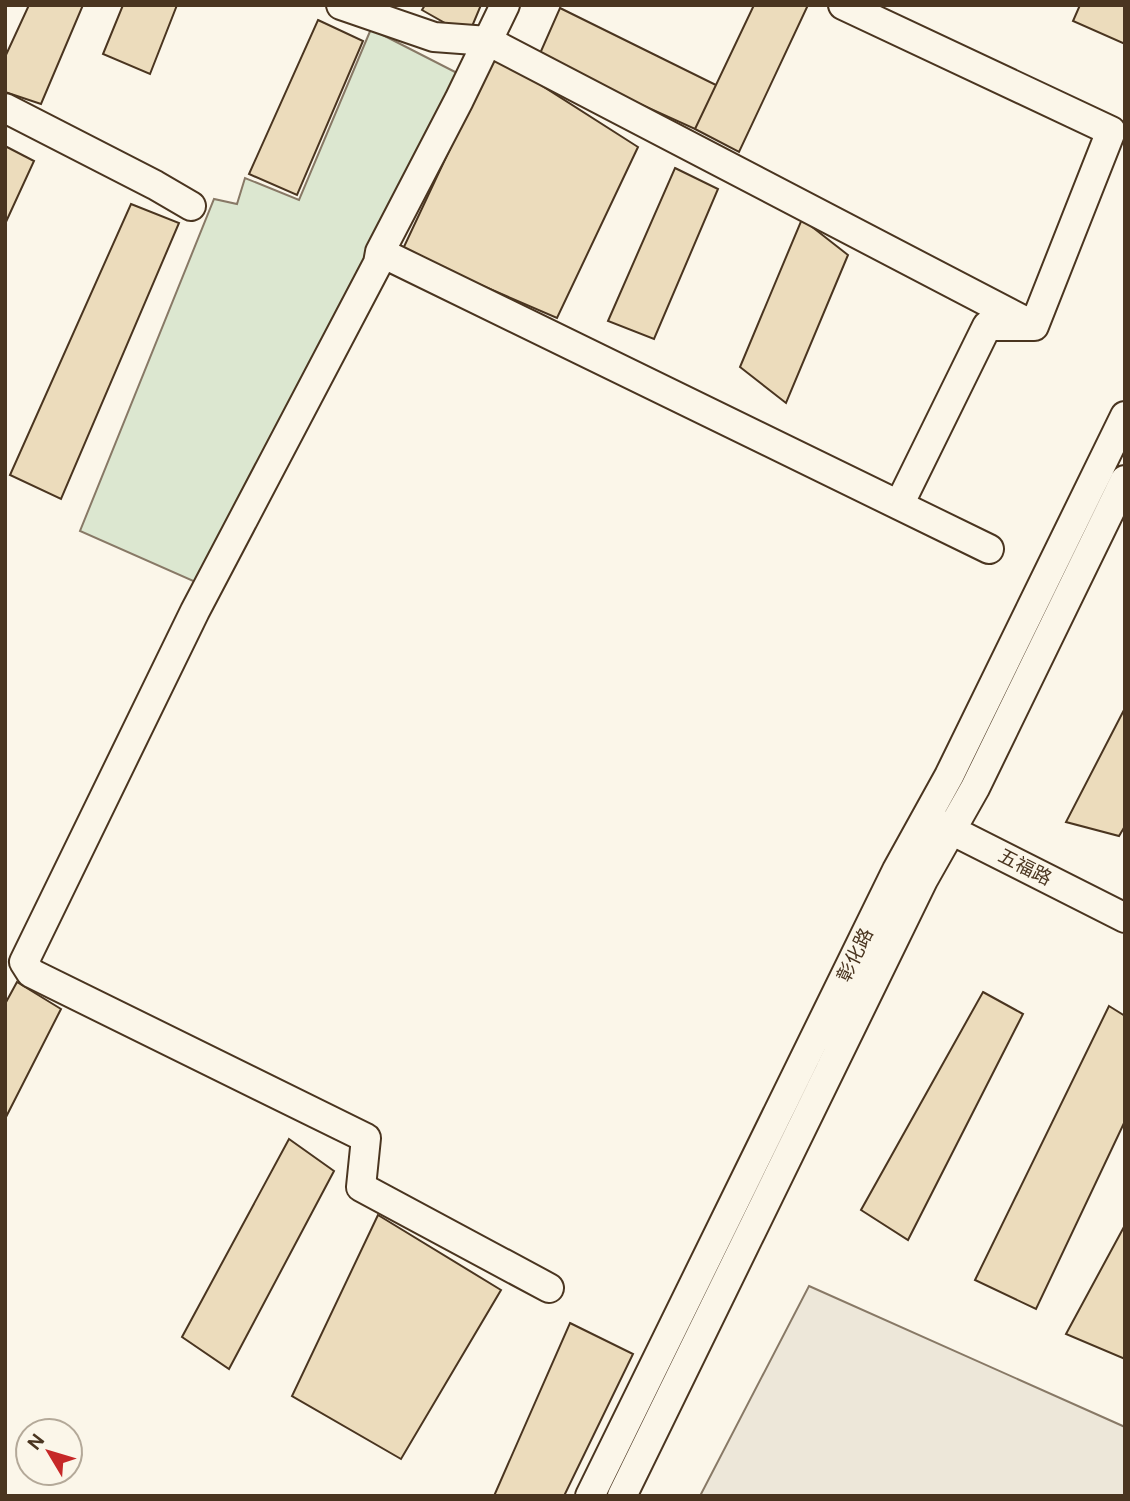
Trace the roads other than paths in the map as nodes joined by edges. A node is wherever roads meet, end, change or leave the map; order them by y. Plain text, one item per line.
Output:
1 (341, 5) edge
2 (505, 5) edge
3 (843, 5) edge
4 (488, 41) junction
5 (5, 108) edge
6 (191, 206) dead end
7 (380, 252) junction
8 (1034, 326) junction
9 (1125, 416) edge
10 (1125, 480) edge
11 (899, 505) junction
12 (989, 549) dead end
13 (925, 817) junction
14 (951, 830) junction
15 (1125, 918) edge
16 (549, 1288) dead end
17 (590, 1496) edge
18 (622, 1496) edge

1 - 4 street
2 - 4 street
3 - 8 street
4 - 7 street
4 - 8 street
5 - 6 street
7 - 11 street
7 - 16 street
8 - 11 street
9 - 13 street, 彰化路
10 - 14 street, 彰化路
11 - 12 street
13 - 14 street, 五福路
13 - 17 street, 彰化路
14 - 15 street, 五福路
14 - 18 street, 彰化路

